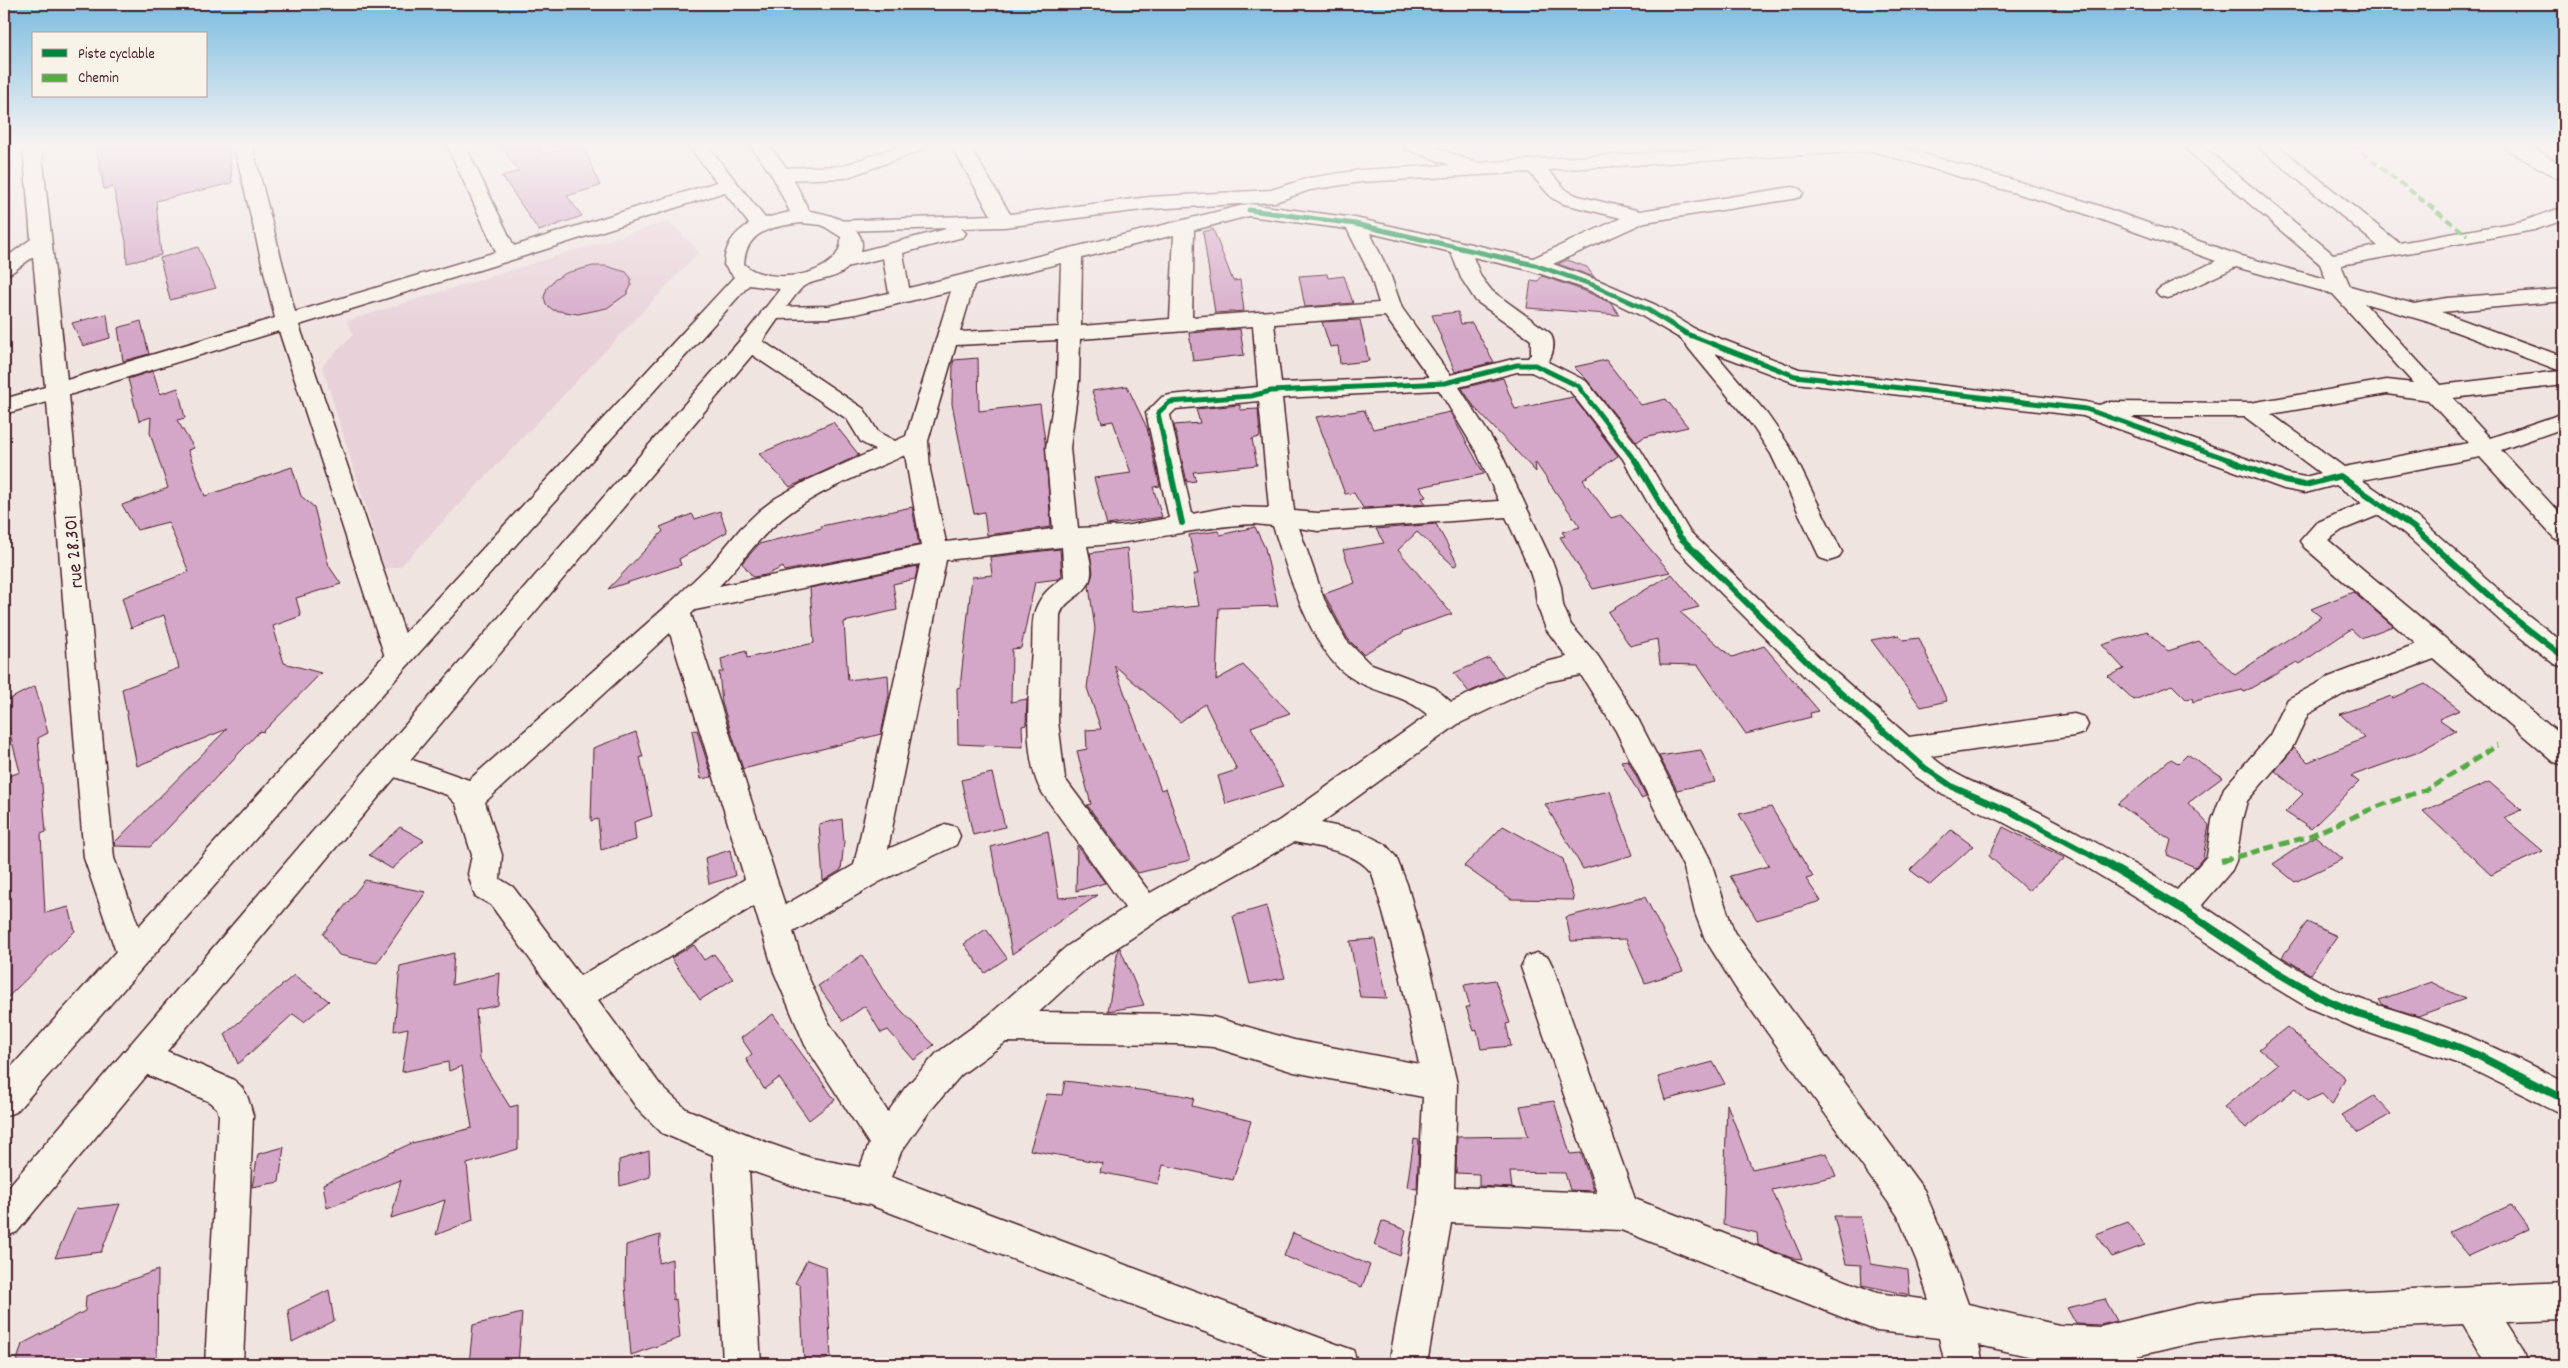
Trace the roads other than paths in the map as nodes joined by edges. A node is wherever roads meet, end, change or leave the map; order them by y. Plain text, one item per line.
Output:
1 (39, 209) edge
2 (260, 209) edge
3 (486, 209) edge
4 (652, 209) edge
5 (747, 209) edge
6 (798, 209) edge
7 (997, 209) edge
8 (1103, 209) edge
9 (1607, 209) edge
10 (1692, 209) edge
11 (2089, 209) edge
12 (2266, 209) edge
13 (2344, 209) edge
14 (1249, 210) joint
15 (2564, 213) edge
16 (802, 216) junction
17 (1640, 217) junction
18 (1004, 221) junction
19 (1355, 224) junction
20 (841, 225) junction
21 (761, 226) junction
22 (1184, 226) junction
23 (42, 241) junction
24 (1459, 247) junction
25 (892, 249) junction
26 (2394, 249) junction
27 (1072, 254) junction
28 (508, 255) junction
29 (2234, 260) junction
30 (842, 262) junction
31 (2329, 262) junction
32 (1535, 265) junction
33 (4, 269) edge
34 (746, 276) junction
35 (796, 282) junction
36 (964, 282) junction
37 (2342, 291) junction
38 (2167, 292) dead end
39 (2564, 295) edge
40 (900, 296) junction
41 (1391, 309) junction
42 (2413, 310) junction
43 (772, 314) junction
44 (1263, 319) junction
45 (287, 322) junction
46 (1181, 325) junction
47 (1070, 333) junction
48 (1687, 334) junction
49 (946, 340) junction
50 (750, 343) junction
51 (2564, 365) edge
52 (1535, 366) junction
53 (2564, 378) edge
54 (1444, 383) junction
55 (57, 390) junction
56 (1272, 391) junction
57 (2433, 393) junction
58 (4, 407) edge
59 (2086, 409) junction
60 (2250, 410) junction
61 (2564, 420) edge
62 (905, 446) junction
63 (2484, 448) junction
64 (2340, 476) junction
65 (2382, 505) junction
66 (1512, 508) junction
67 (1282, 517) junction
68 (1182, 523) junction
69 (2561, 525) edge
70 (1070, 538) junction
71 (935, 552) junction
72 (1829, 552) dead end
73 (683, 607) junction
74 (2438, 646) junction
75 (399, 657) junction
76 (2564, 657) edge
77 (1588, 663) junction
78 (1448, 716) junction
79 (2074, 725) dead end
80 (1904, 749) junction
81 (2564, 754) edge
82 (390, 764) junction
83 (470, 798) junction
84 (1291, 828) junction
85 (945, 836) dead end
86 (868, 873) junction
87 (763, 884) junction
88 (2181, 908) junction
89 (1146, 912) junction
90 (776, 926) junction
91 (134, 955) junction
92 (1537, 967) dead end
93 (574, 997) junction
94 (1000, 1028) junction
95 (141, 1056) junction
96 (1440, 1084) junction
97 (2564, 1099) edge
98 (4, 1100) edge
99 (886, 1142) junction
100 (730, 1143) junction
101 (870, 1187) junction
102 (1436, 1204) junction
103 (1621, 1212) junction
104 (4, 1219) edge
105 (2564, 1301) edge
106 (2473, 1306) junction
107 (1954, 1320) junction
108 (224, 1364) edge
109 (742, 1364) edge
110 (1339, 1364) edge
111 (1408, 1364) edge
112 (1964, 1364) edge
113 (2509, 1364) edge

1 - 23 street, rue 28.301
2 - 45 street
3 - 28 street
4 - 28 street
5 - 21 street
6 - 16 street
7 - 18 street
8 - 18 street
9 - 17 street
10 - 17 street
11 - 29 street
12 - 31 street
13 - 26 street
14 - 19 street
14 - 22 street
15 - 26 street
16 - 20 street
16 - 21 street
17 - 32 street
18 - 20 street
18 - 25 street
19 - 24 street
19 - 41 street
20 - 30 street
21 - 34 street
22 - 27 street
22 - 46 street
23 - 33 street
23 - 55 street, rue 28.301
24 - 32 street
24 - 52 street
25 - 30 street
25 - 40 street
26 - 31 street
27 - 36 street
27 - 47 street
28 - 45 street
29 - 37 street
29 - 38 street
30 - 35 street
31 - 37 street
32 - 48 street
34 - 35 street
34 - 75 street
35 - 43 street
36 - 40 street
36 - 49 street
37 - 42 street
37 - 57 street
39 - 42 street
40 - 43 street
41 - 44 street
41 - 54 street
42 - 51 street
43 - 50 street
44 - 46 street
44 - 56 street
45 - 55 street
45 - 75 street
46 - 47 street
47 - 49 street
47 - 70 street
48 - 59 street
48 - 72 street
49 - 62 street
50 - 62 street
50 - 82 street
52 - 54 street
52 - 80 street
53 - 57 street
54 - 56 street
54 - 66 street
55 - 58 street
55 - 91 street, rue 28.301
56 - 67 street
56 - 68 street
57 - 60 street
57 - 63 street
59 - 60 street
59 - 64 street
60 - 64 street
61 - 63 street
62 - 71 street
62 - 73 street
63 - 64 street
63 - 69 street
64 - 65 street
65 - 74 street
65 - 76 street
66 - 67 street
66 - 77 street
67 - 68 street
67 - 78 street
68 - 70 street
70 - 71 street
70 - 89 street
71 - 73 street
71 - 86 street
73 - 83 street
73 - 87 street
74 - 81 street
74 - 88 street
75 - 91 street
77 - 78 street
77 - 107 street
78 - 84 street
79 - 80 street
80 - 88 street
82 - 83 street
82 - 95 street
83 - 93 street
84 - 89 street
84 - 96 street
85 - 86 street
86 - 90 street
87 - 90 street
87 - 93 street
88 - 97 street
89 - 94 street
90 - 99 street
91 - 98 street
92 - 103 street
93 - 100 street
94 - 96 street
94 - 99 street
95 - 104 street
95 - 108 street
96 - 102 street
99 - 101 street
100 - 101 street
100 - 109 street
101 - 110 street
102 - 103 street
102 - 111 street
103 - 107 street
105 - 106 street
106 - 107 street
106 - 113 street
107 - 112 street

